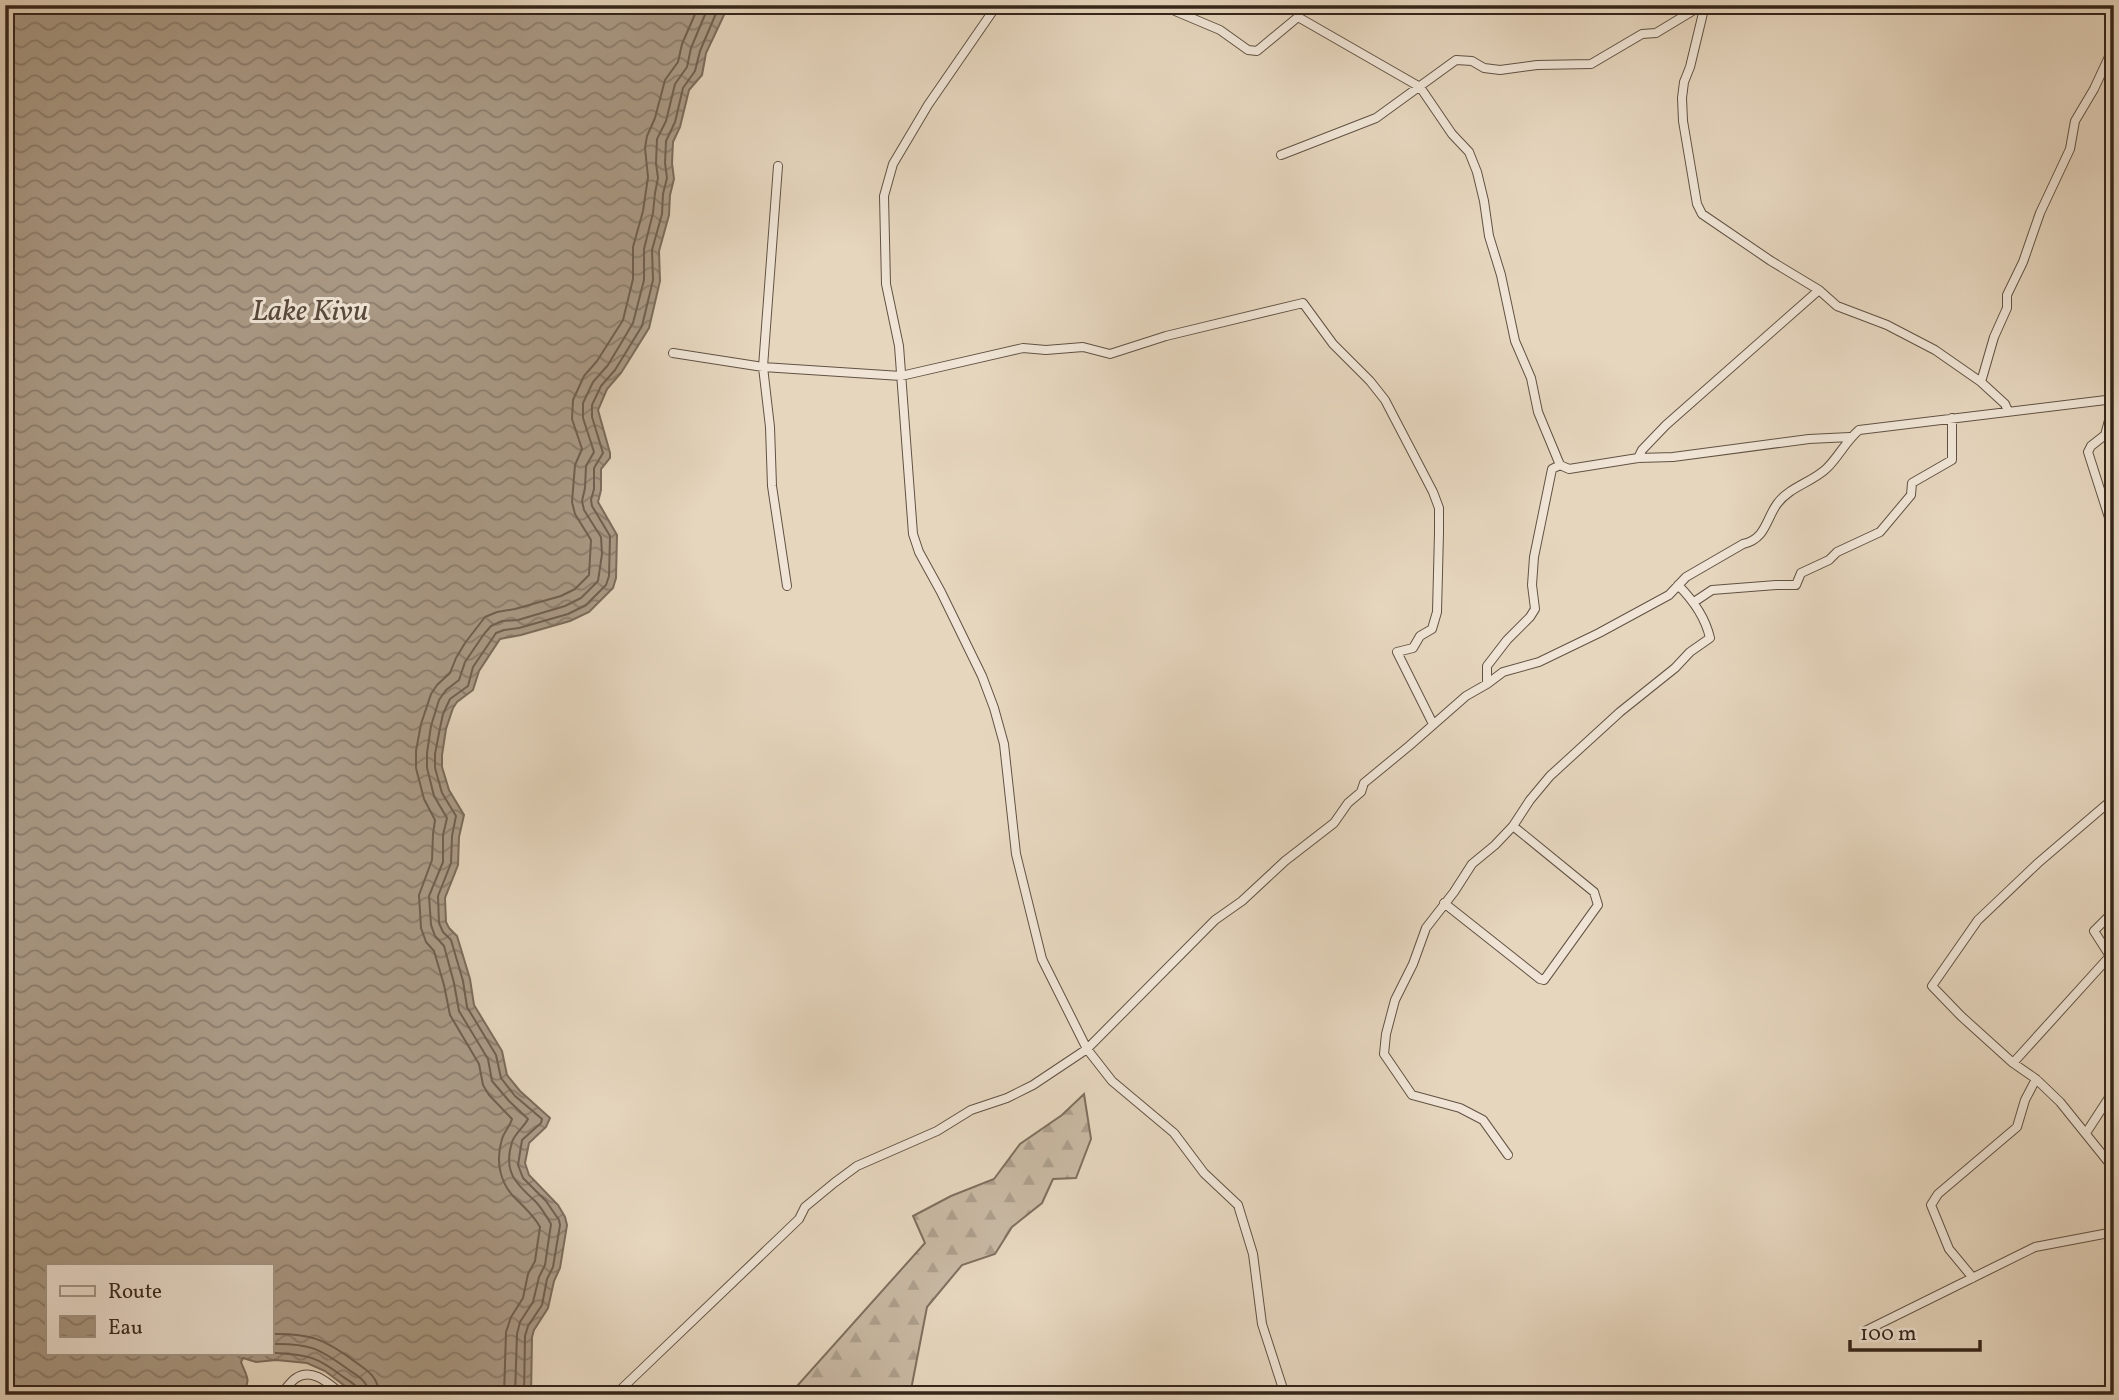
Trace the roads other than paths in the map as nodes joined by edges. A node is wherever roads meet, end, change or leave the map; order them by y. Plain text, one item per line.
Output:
1 (997, 5) edge
2 (1171, 5) edge
3 (1714, 5) edge
4 (1704, 9) junction
5 (2114, 46) edge
6 (1420, 87) junction
7 (1281, 155) dead end
8 (778, 166) dead end
9 (1819, 290) junction
10 (673, 353) dead end
11 (763, 367) junction
12 (901, 376) junction
13 (1980, 382) junction
14 (2114, 401) edge
15 (2008, 411) junction
16 (1952, 418) junction
17 (1850, 438) junction
18 (1638, 458) junction
19 (1560, 465) junction
20 (2114, 533) edge
21 (1678, 584) junction
22 (787, 586) dead end
23 (1694, 602) junction
24 (1487, 684) junction
25 (1433, 724) junction
26 (2114, 798) edge
27 (1513, 826) junction
28 (1444, 903) junction
29 (2114, 911) edge
30 (1087, 1049) junction
31 (2013, 1063) junction
32 (2036, 1079) junction
33 (2114, 1090) edge
34 (2086, 1133) junction
35 (1508, 1155) dead end
36 (2114, 1170) edge
37 (2114, 1232) edge
38 (1973, 1278) junction
39 (1864, 1331) dead end
40 (280, 1395) edge
41 (343, 1395) edge
42 (615, 1395) edge
43 (1285, 1395) edge

1 - 12 street
2 - 6 street
3 - 4 street
4 - 6 street
4 - 9 street
5 - 13 street
6 - 7 street
6 - 19 street
8 - 11 street
9 - 13 street
9 - 18 street
10 - 11 street
11 - 12 street
11 - 22 street
12 - 25 street
12 - 30 street
13 - 15 street
14 - 15 street
14 - 20 street
15 - 16 street
16 - 17 street
16 - 23 street
17 - 18 street
17 - 21 street
18 - 19 street
19 - 24 street
21 - 23 street
21 - 24 street
23 - 27 street
24 - 25 street
25 - 30 street
26 - 31 street
27 - 28 street
27 - 28 street
28 - 35 street
29 - 31 street
30 - 42 street
30 - 43 street
31 - 32 street
32 - 34 street
32 - 38 street
33 - 34 street
34 - 36 street
37 - 38 street
38 - 39 street
40 - 41 street

